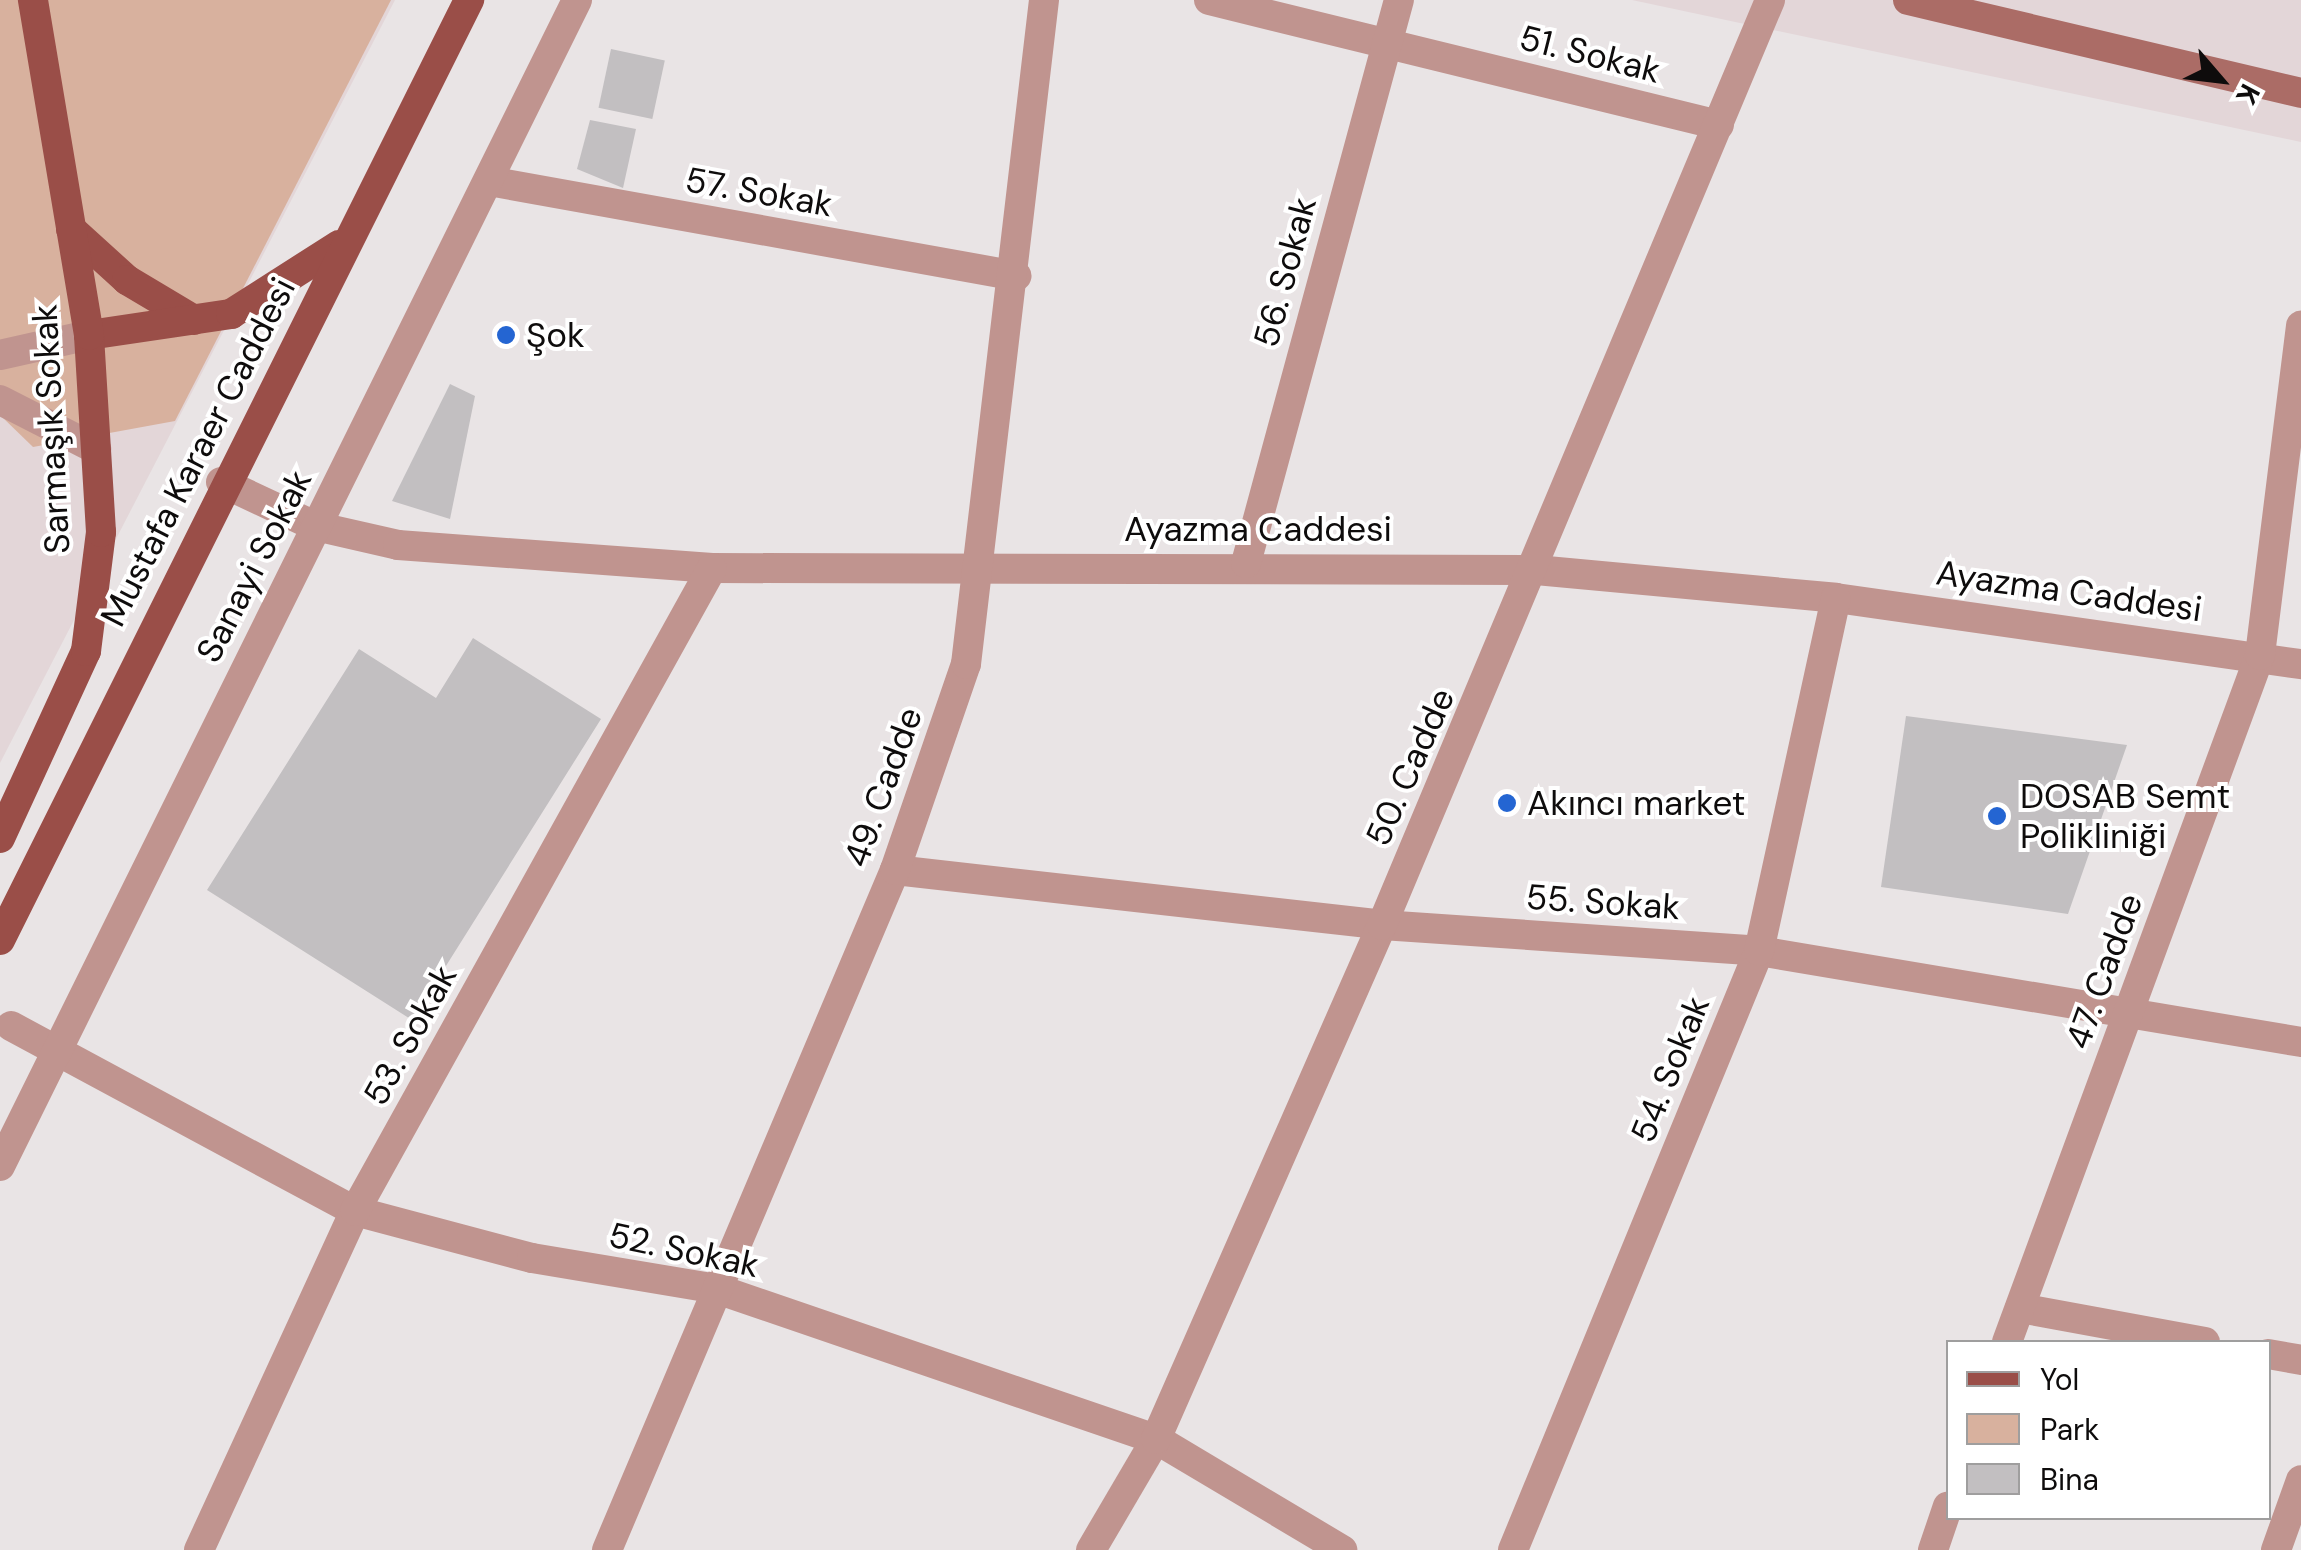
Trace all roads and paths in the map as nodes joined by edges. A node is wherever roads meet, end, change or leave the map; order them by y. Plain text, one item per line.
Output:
1 (33, 0) edge
2 (469, 0) edge
3 (577, 0) edge
4 (1044, 0) edge
5 (1209, 0) edge
6 (1399, 0) edge
7 (1770, 0) edge
8 (1908, 0) edge
9 (1386, 41) junction
10 (2301, 93) edge
11 (1719, 126) junction
12 (489, 181) junction
13 (71, 230) junction
14 (345, 241) junction
15 (1017, 276) junction
16 (194, 320) junction
17 (2301, 326) edge
18 (89, 335) junction
19 (0, 354) edge
20 (0, 400) edge
21 (96, 448) junction
22 (222, 482) junction
23 (316, 526) junction
24 (1246, 564) junction
25 (712, 568) junction
26 (983, 570) junction
27 (1536, 570) junction
28 (1836, 598) junction
29 (2260, 655) junction
30 (2301, 664) edge
31 (0, 838) edge
32 (895, 870) junction
33 (1382, 925) junction
34 (0, 940) edge
35 (1759, 951) junction
36 (2129, 1009) junction
37 (11, 1026) dead end
38 (2301, 1042) edge
39 (56, 1048) junction
40 (0, 1166) edge
41 (356, 1211) junction
42 (717, 1289) junction
43 (2020, 1308) junction
44 (2008, 1340) edge
45 (2194, 1340) edge
46 (2271, 1355) edge
47 (2301, 1360) edge
48 (1156, 1439) junction
49 (2301, 1480) edge
50 (1946, 1512) edge
51 (199, 1550) edge
52 (608, 1550) edge
53 (1091, 1550) edge
54 (1342, 1550) edge
55 (1514, 1550) edge
56 (1932, 1550) edge
57 (2276, 1550) edge

1 - 13 main road, Sarmaşık Sokak
2 - 14 main road, Mustafa Karaer Caddesi
3 - 12 street, Sanayi Sokak
4 - 15 street, 49. Cadde
5 - 9 street, 51. Sokak
6 - 9 street, 56. Sokak
7 - 11 street, 50. Cadde
8 - 10 street
9 - 11 street, 51. Sokak
9 - 24 street, 56. Sokak
11 - 27 street, 50. Cadde
12 - 15 street, 57. Sokak
12 - 23 street, Sanayi Sokak
13 - 16 main road
13 - 18 main road, Sarmaşık Sokak
14 - 16 main road
14 - 22 main road, Mustafa Karaer Caddesi
15 - 26 street, 49. Cadde
16 - 18 main road
17 - 29 street, 47. Cadde
18 - 19 street
18 - 21 main road, Sarmaşık Sokak
20 - 21 street
21 - 31 main road, Sarmaşık Sokak
22 - 23 street, Ayazma Caddesi
22 - 34 main road, Mustafa Karaer Caddesi
23 - 25 street, Ayazma Caddesi
23 - 39 street, Sanayi Sokak
24 - 26 street, Ayazma Caddesi
24 - 27 street, Ayazma Caddesi
25 - 26 street, Ayazma Caddesi
25 - 41 street, 53. Sokak
26 - 32 street, 49. Cadde
27 - 28 street, Ayazma Caddesi
27 - 33 street, 50. Cadde
28 - 29 street, Ayazma Caddesi
28 - 35 street, 54. Sokak
29 - 30 street, Ayazma Caddesi
29 - 36 street, 47. Cadde
32 - 33 street, 55. Sokak
32 - 42 street, 49. Cadde
33 - 35 street, 55. Sokak
33 - 48 street, 50. Cadde
35 - 36 street, 55. Sokak
35 - 55 street, 54. Sokak
36 - 38 street, 55. Sokak
36 - 43 street, 47. Cadde
37 - 39 street, 52. Sokak
39 - 40 street, Sanayi Sokak
39 - 41 street, 52. Sokak
41 - 42 street, 52. Sokak
41 - 51 street, 53. Sokak
42 - 48 street, 52. Sokak
42 - 52 street, 49. Cadde
43 - 44 street, 47. Cadde
43 - 45 street
46 - 47 street
48 - 53 street, 50. Cadde
48 - 54 street, 52. Sokak
49 - 57 street
50 - 56 street

